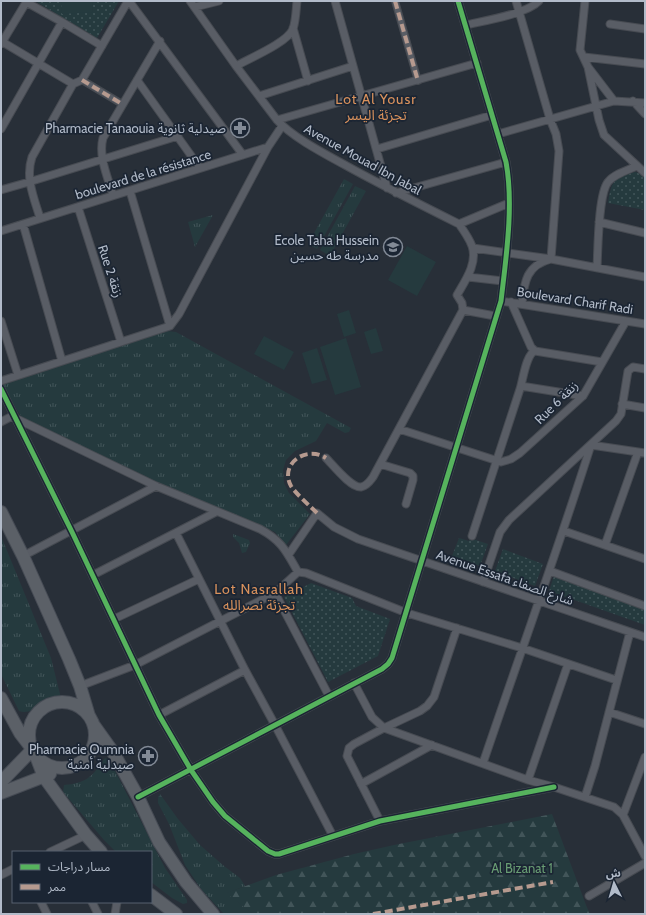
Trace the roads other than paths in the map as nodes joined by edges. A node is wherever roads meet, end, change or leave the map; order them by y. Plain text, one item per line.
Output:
1 (128, 1) edge
2 (190, 1) edge
3 (219, 1) edge
4 (297, 1) edge
5 (336, 1) edge
6 (394, 1) edge
7 (458, 1) edge
8 (516, 1) edge
9 (539, 1) edge
10 (585, 1) edge
11 (26, 2) edge
12 (195, 7) junction
13 (520, 12) junction
14 (62, 22) junction
15 (610, 24) dead end
16 (466, 25) junction
17 (293, 28) junction
18 (645, 29) edge
19 (160, 41) junction
20 (1, 42) edge
21 (102, 46) junction
22 (584, 57) junction
23 (39, 63) junction
24 (477, 63) junction
25 (645, 64) edge
26 (236, 66) junction
27 (354, 66) junction
28 (588, 67) junction
29 (82, 80) junction
30 (137, 80) junction
31 (308, 80) junction
32 (418, 81) junction
33 (73, 84) junction
34 (259, 96) junction
35 (362, 97) junction
36 (614, 101) junction
37 (633, 101) junction
38 (645, 103) edge
39 (122, 104) junction
40 (596, 106) junction
41 (645, 114) edge
42 (492, 115) junction
43 (550, 119) junction
44 (277, 120) junction
45 (282, 126) junction
46 (1, 129) edge
47 (498, 134) junction
48 (178, 136) junction
49 (268, 147) junction
50 (377, 149) junction
51 (243, 154) junction
52 (103, 159) junction
53 (506, 162) junction
54 (637, 166) junction
55 (200, 168) junction
56 (645, 173) edge
57 (29, 182) junction
58 (387, 188) junction
59 (1, 190) edge
60 (130, 191) junction
61 (396, 192) junction
62 (113, 195) junction
63 (509, 203) junction
64 (78, 207) junction
65 (40, 218) junction
66 (599, 222) junction
67 (23, 224) junction
68 (459, 224) junction
69 (1, 231) edge
70 (645, 233) edge
71 (473, 248) junction
72 (506, 253) junction
73 (551, 259) junction
74 (597, 268) junction
75 (468, 277) junction
76 (645, 277) edge
77 (503, 281) junction
78 (501, 301) junction
79 (511, 302) junction
80 (522, 304) junction
81 (463, 310) junction
82 (495, 316) junction
83 (626, 320) junction
84 (1, 321) edge
85 (645, 324) edge
86 (170, 326) junction
87 (121, 342) junction
88 (535, 351) junction
89 (62, 362) junction
90 (602, 362) junction
91 (645, 369) edge
92 (18, 376) junction
93 (1, 381) edge
94 (521, 386) junction
95 (1, 389) edge
96 (583, 396) junction
97 (622, 404) junction
98 (645, 408) edge
99 (16, 417) junction
100 (1, 422) edge
101 (399, 429) junction
102 (591, 445) junction
103 (457, 448) junction
104 (642, 452) edge
105 (326, 458) dead end
106 (497, 461) junction
107 (380, 464) junction
108 (156, 486) junction
109 (406, 504) dead end
110 (1, 512) edge
111 (216, 512) junction
112 (564, 531) junction
113 (72, 532) junction
114 (176, 533) junction
115 (472, 536) dead end
116 (605, 545) junction
117 (289, 554) junction
118 (23, 556) junction
119 (645, 559) edge
120 (421, 561) junction
121 (550, 571) junction
122 (298, 572) junction
123 (93, 575) junction
124 (199, 579) junction
125 (483, 582) junction
126 (275, 593) junction
127 (538, 601) junction
128 (645, 606) edge
129 (407, 613) junction
130 (114, 619) junction
131 (220, 621) junction
132 (457, 628) junction
133 (630, 632) junction
134 (645, 637) edge
135 (522, 648) junction
136 (568, 664) junction
137 (135, 665) junction
138 (245, 670) junction
139 (616, 680) junction
140 (354, 683) junction
141 (80, 686) junction
142 (329, 696) junction
143 (1, 698) edge
144 (609, 712) junction
145 (159, 715) junction
146 (91, 720) junction
147 (645, 724) edge
148 (275, 725) junction
149 (384, 728) junction
150 (432, 745) junction
151 (33, 750) junction
152 (645, 757) edge
153 (483, 763) junction
154 (60, 769) junction
155 (191, 770) junction
156 (44, 777) junction
157 (637, 779) junction
158 (528, 780) junction
159 (1, 782) edge
160 (645, 782) edge
161 (361, 784) junction
162 (554, 786) junction
163 (1, 793) edge
164 (138, 797) junction
165 (585, 797) junction
166 (623, 815) junction
167 (380, 821) junction
168 (86, 835) junction
169 (333, 836) junction
170 (64, 849) edge
171 (100, 851) edge
172 (645, 856) edge
173 (645, 863) edge
174 (12, 869) edge
175 (1, 874) edge
176 (152, 896) edge
177 (589, 896) dead end
178 (42, 903) edge
179 (92, 903) edge
180 (117, 903) edge
181 (47, 914) edge
182 (98, 914) edge
183 (115, 914) edge
184 (176, 914) edge
185 (213, 914) edge

1 - 19 street
1 - 21 street
2 - 12 street, Avenue Mouad Ibn Jabal
3 - 12 street
4 - 17 street
5 - 27 street
6 - 32 street
7 - 16 street
8 - 13 street
9 - 13 street
10 - 22 street
11 - 14 street
11 - 20 street
12 - 26 street, Avenue Mouad Ibn Jabal
13 - 16 street
13 - 43 street
14 - 21 street
14 - 23 street
15 - 18 street
16 - 24 street
17 - 26 street
17 - 31 street
19 - 30 street
19 - 51 street
20 - 23 street
21 - 29 street
22 - 25 street
22 - 28 street
23 - 33 street
23 - 46 street
24 - 32 street
24 - 42 street
26 - 34 street, Avenue Mouad Ibn Jabal
27 - 31 street
27 - 35 street
28 - 36 street
28 - 40 street
29 - 33 street
29 - 39 street
30 - 39 street
30 - 48 street
31 - 34 street
32 - 35 street
33 - 57 street
34 - 44 street, Avenue Mouad Ibn Jabal
35 - 44 street
35 - 50 street
36 - 37 street
36 - 40 street
37 - 38 street
37 - 41 street
39 - 52 street
40 - 43 street
40 - 54 street
42 - 47 street
42 - 50 street
43 - 47 street
43 - 73 street
44 - 45 street, Avenue Mouad Ibn Jabal
45 - 49 street
45 - 58 street, Avenue Mouad Ibn Jabal
47 - 53 street
48 - 52 street
48 - 55 street
49 - 51 street, boulevard de la résistance
49 - 86 street
50 - 58 street
51 - 55 street, boulevard de la résistance
52 - 57 street
52 - 62 street
53 - 61 street
53 - 63 street
54 - 56 street
54 - 66 street
55 - 60 street, boulevard de la résistance
57 - 59 street
57 - 65 street
58 - 61 street, Avenue Mouad Ibn Jabal
60 - 62 street, boulevard de la résistance
60 - 86 street
61 - 68 street, Avenue Mouad Ibn Jabal
62 - 64 street, boulevard de la résistance
63 - 68 street
63 - 72 street
64 - 65 street, boulevard de la résistance
64 - 87 street, Rue 2 زنقة
65 - 67 street, boulevard de la résistance
66 - 70 street
66 - 74 street
67 - 69 street, boulevard de la résistance
67 - 89 street
68 - 71 street
71 - 72 street
71 - 75 street
72 - 73 street
72 - 77 street
73 - 74 street
73 - 80 street
74 - 76 street
75 - 77 street
75 - 81 street
77 - 78 street
78 - 79 street, Boulevard Charif Radi
78 - 82 street
79 - 80 street, Boulevard Charif Radi
79 - 88 street
80 - 83 street, Boulevard Charif Radi
81 - 82 street
81 - 101 street
82 - 103 street
83 - 85 street, Boulevard Charif Radi
83 - 90 street, Rue 6 زنقة
84 - 92 street
86 - 87 street
87 - 89 street
88 - 90 street
88 - 94 street
89 - 92 street
90 - 96 street, Rue 6 زنقة
91 - 97 street
92 - 93 street
94 - 96 street
94 - 106 street
95 - 99 street
96 - 106 street, Rue 6 زنقة
97 - 98 street
97 - 102 street
99 - 100 street
99 - 108 street
99 - 113 street
101 - 103 street
101 - 107 street
102 - 104 street
102 - 112 street
102 - 125 street
103 - 106 street
103 - 120 street
104 - 116 street
105 - 107 street
106 - 115 street
107 - 109 street
108 - 111 street
108 - 113 street
110 - 118 main road
111 - 114 street
111 - 117 street
112 - 116 street
112 - 121 street
113 - 118 street
113 - 123 street
114 - 123 street
114 - 124 street
116 - 119 street
117 - 120 street, Avenue Essafa شارع الصفاء
117 - 122 street
118 - 141 main road
120 - 125 street, Avenue Essafa شارع الصفاء
120 - 129 street
121 - 127 street
121 - 128 street
122 - 126 street
122 - 129 street
123 - 130 street
124 - 130 street
124 - 131 street
125 - 127 street, Avenue Essafa شارع الصفاء
126 - 131 street
126 - 142 street
127 - 133 street, Avenue Essafa شارع الصفاء
127 - 135 street
129 - 132 street
129 - 140 street
130 - 137 street
131 - 137 street
131 - 138 street
132 - 135 street
132 - 149 street
133 - 134 street, Avenue Essafa شارع الصفاء
133 - 139 street
135 - 136 street
135 - 153 street
136 - 139 street
136 - 158 street
137 - 141 street
137 - 145 street
138 - 145 street
138 - 148 street
139 - 144 street
140 - 142 street
140 - 149 street
141 - 146 main road
142 - 148 street
143 - 151 main road
144 - 147 street
144 - 165 street
145 - 155 street
146 - 151 main road
146 - 154 main road
146 - 164 main road
148 - 155 street
148 - 169 street
149 - 150 street
149 - 161 street
150 - 153 street
150 - 161 street
151 - 154 main road
151 - 156 main road
151 - 159 main road
152 - 157 street
153 - 158 street
154 - 156 main road
155 - 164 street
155 - 169 street
156 - 163 main road
156 - 168 main road
157 - 160 street
157 - 166 street
158 - 162 street
161 - 167 street
162 - 165 street
162 - 167 street
164 - 185 main road
165 - 166 street
166 - 172 street
167 - 169 street
168 - 170 street
168 - 171 main road
173 - 177 street
174 - 175 street
176 - 184 main road
178 - 181 street
179 - 182 street
180 - 183 street

